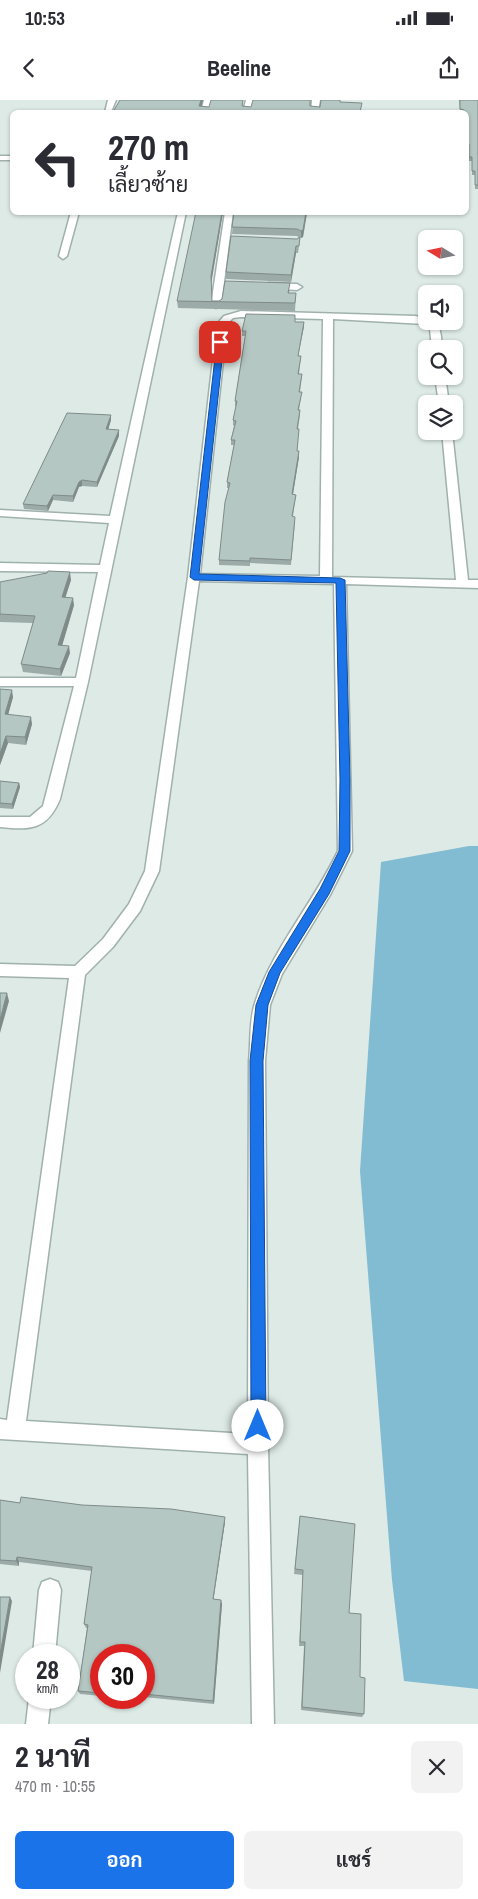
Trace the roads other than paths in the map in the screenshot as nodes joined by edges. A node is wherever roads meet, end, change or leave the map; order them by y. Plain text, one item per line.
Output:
1 (74, 215) edge
2 (181, 215) edge
3 (229, 215) edge
4 (63, 256) dead end
5 (258, 286) edge
6 (297, 287) dead end
7 (216, 305) edge
8 (328, 316) junction
9 (418, 320) edge
10 (448, 440) edge
11 (0, 513) edge
12 (115, 520) junction
13 (0, 567) edge
14 (105, 569) junction
15 (194, 577) junction
16 (333, 580) junction
17 (462, 583) junction
18 (478, 587) edge
19 (0, 682) edge
20 (82, 682) junction
21 (0, 822) edge
22 (0, 970) edge
23 (78, 972) junction
24 (8, 1430) edge
25 (258, 1445) junction
26 (50, 1590) dead end
27 (45, 1644) edge
28 (39, 1709) edge
29 (37, 1724) edge
30 (263, 1724) edge

1 - 4 street
2 - 12 street
3 - 7 street
5 - 6 street
8 - 9 street
8 - 15 street
8 - 16 street
10 - 17 street
11 - 12 street
12 - 14 street
13 - 14 street
14 - 20 street
15 - 16 street
15 - 23 street
16 - 17 street
16 - 25 street
17 - 18 street
19 - 20 street
20 - 21 street
22 - 23 street
23 - 24 street
24 - 25 street
25 - 30 street
26 - 27 street
28 - 29 street

